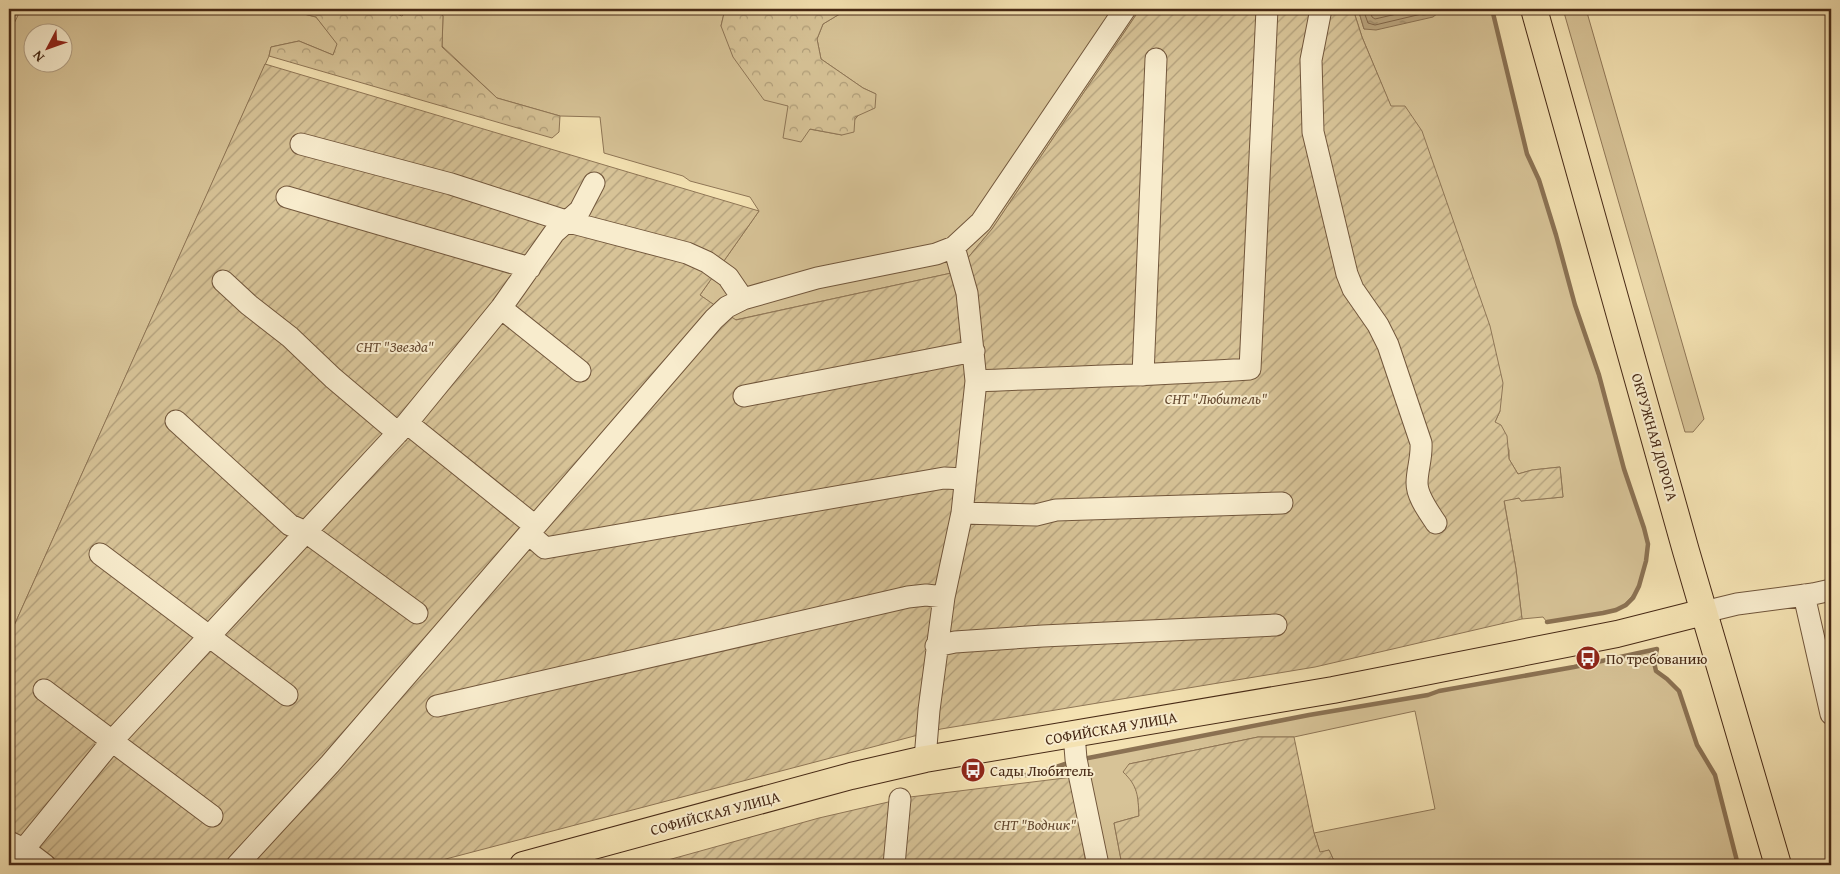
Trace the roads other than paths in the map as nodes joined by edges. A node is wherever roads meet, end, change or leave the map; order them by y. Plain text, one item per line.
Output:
1 (1125, 9) edge
2 (1267, 9) edge
3 (1321, 9) edge
4 (1534, 9) edge
5 (1156, 59) dead end
6 (301, 144) dead end
7 (594, 183) dead end
8 (287, 197) dead end
9 (569, 222) junction
10 (954, 247) junction
11 (530, 268) junction
12 (223, 281) dead end
13 (743, 299) junction
14 (501, 308) junction
15 (974, 351) junction
16 (580, 371) dead end
17 (1143, 376) junction
18 (976, 381) junction
19 (744, 396) dead end
20 (176, 421) dead end
21 (402, 428) junction
22 (965, 479) junction
23 (1282, 503) dead end
24 (962, 513) junction
25 (1436, 523) dead end
26 (532, 530) junction
27 (306, 532) junction
28 (100, 554) dead end
29 (1831, 590) edge
30 (1804, 595) junction
31 (944, 597) junction
32 (1704, 612) junction
33 (417, 613) dead end
34 (1276, 625) dead end
35 (209, 637) junction
36 (936, 646) junction
37 (44, 690) dead end
38 (287, 695) dead end
39 (437, 706) dead end
40 (1831, 714) edge
41 (1074, 734) junction
42 (112, 740) junction
43 (925, 759) junction
44 (900, 800) dead end
45 (212, 816) dead end
46 (15, 852) edge
47 (45, 865) edge
48 (237, 865) edge
49 (523, 865) edge
50 (894, 865) edge
51 (1098, 865) edge
52 (1778, 865) edge

1 - 10 street
2 - 17 street
3 - 25 street
4 - 32 main road, ОКРУЖНАЯ ДОРОГА
5 - 17 street
6 - 9 street
7 - 9 street
8 - 11 street
9 - 11 street
9 - 13 street
10 - 13 street
10 - 15 street
11 - 14 street
12 - 21 street
13 - 26 street
14 - 16 street
14 - 21 street
15 - 18 street
15 - 19 street
17 - 18 street
18 - 22 street
20 - 27 street
21 - 26 street
21 - 27 street
22 - 24 street
22 - 26 street
23 - 24 street
24 - 31 street
26 - 48 street
27 - 33 street
27 - 35 street
28 - 35 street
29 - 30 street
30 - 32 street
30 - 40 street
31 - 36 street
31 - 39 street
32 - 41 main road, СОФИЙСКАЯ УЛИЦА
32 - 52 main road, ОКРУЖНАЯ ДОРОГА
34 - 36 street
35 - 38 street
35 - 42 street
36 - 43 street
37 - 42 street
41 - 43 main road, СОФИЙСКАЯ УЛИЦА
41 - 51 street
42 - 45 street
42 - 46 street
43 - 49 main road, СОФИЙСКАЯ УЛИЦА
44 - 50 street
46 - 47 street

